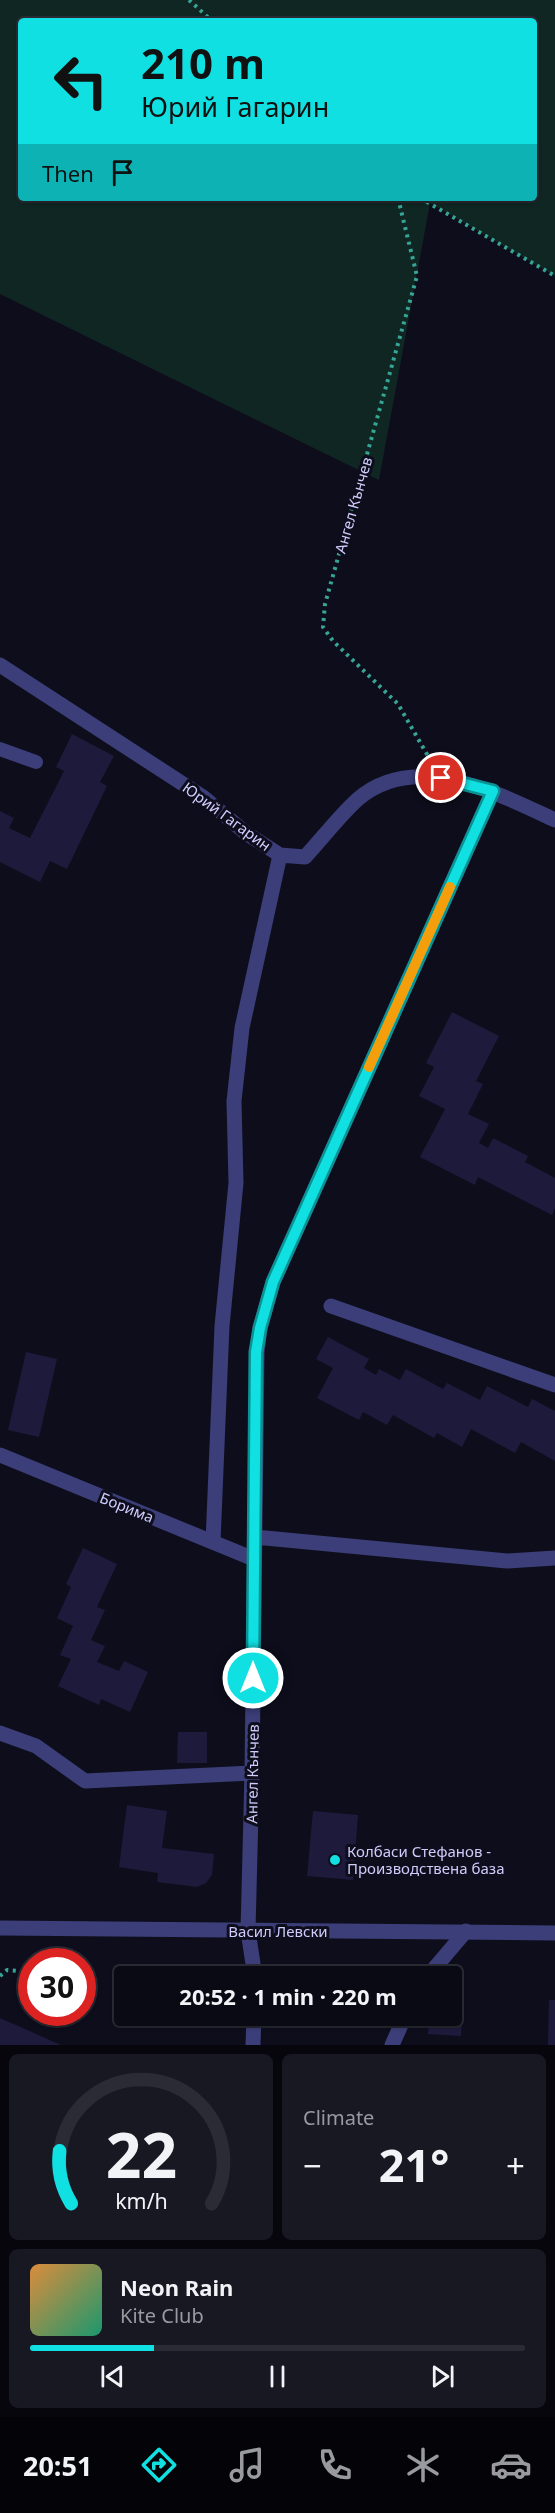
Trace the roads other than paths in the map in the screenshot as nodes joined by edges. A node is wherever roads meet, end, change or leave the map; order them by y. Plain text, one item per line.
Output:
1 (0, 665) edge
2 (0, 749) edge
3 (36, 762) dead end
4 (493, 791) junction
5 (555, 820) edge
6 (280, 855) junction
7 (331, 1306) dead end
8 (555, 1385) edge
9 (0, 1455) edge
10 (255, 1537) junction
11 (213, 1542) junction
12 (555, 1558) edge
13 (254, 1559) junction
14 (0, 1733) edge
15 (252, 1773) junction
16 (0, 1928) edge
17 (248, 1931) junction
18 (466, 1931) junction
19 (555, 1933) edge
20 (253, 1966) edge
21 (436, 1966) edge
22 (254, 2026) edge
23 (401, 2026) edge
24 (253, 2045) edge
25 (392, 2045) edge

1 - 6 street, Юрий Гагарин
2 - 3 lane
4 - 5 street, Юрий Гагарин
4 - 6 street, Юрий Гагарин
4 - 10 street, Ангел Кънчев
6 - 11 street
7 - 8 street
9 - 11 street, Борима
10 - 12 street
10 - 13 street, Ангел Кънчев
11 - 13 street, Борима
13 - 15 street, Ангел Кънчев
14 - 15 street
15 - 17 street, Ангел Кънчев
16 - 17 street, Васил Левски
17 - 18 street, Васил Левски
17 - 20 street, Ангел Кънчев
18 - 19 street, Васил Левски
18 - 21 street
22 - 24 street
23 - 25 street

